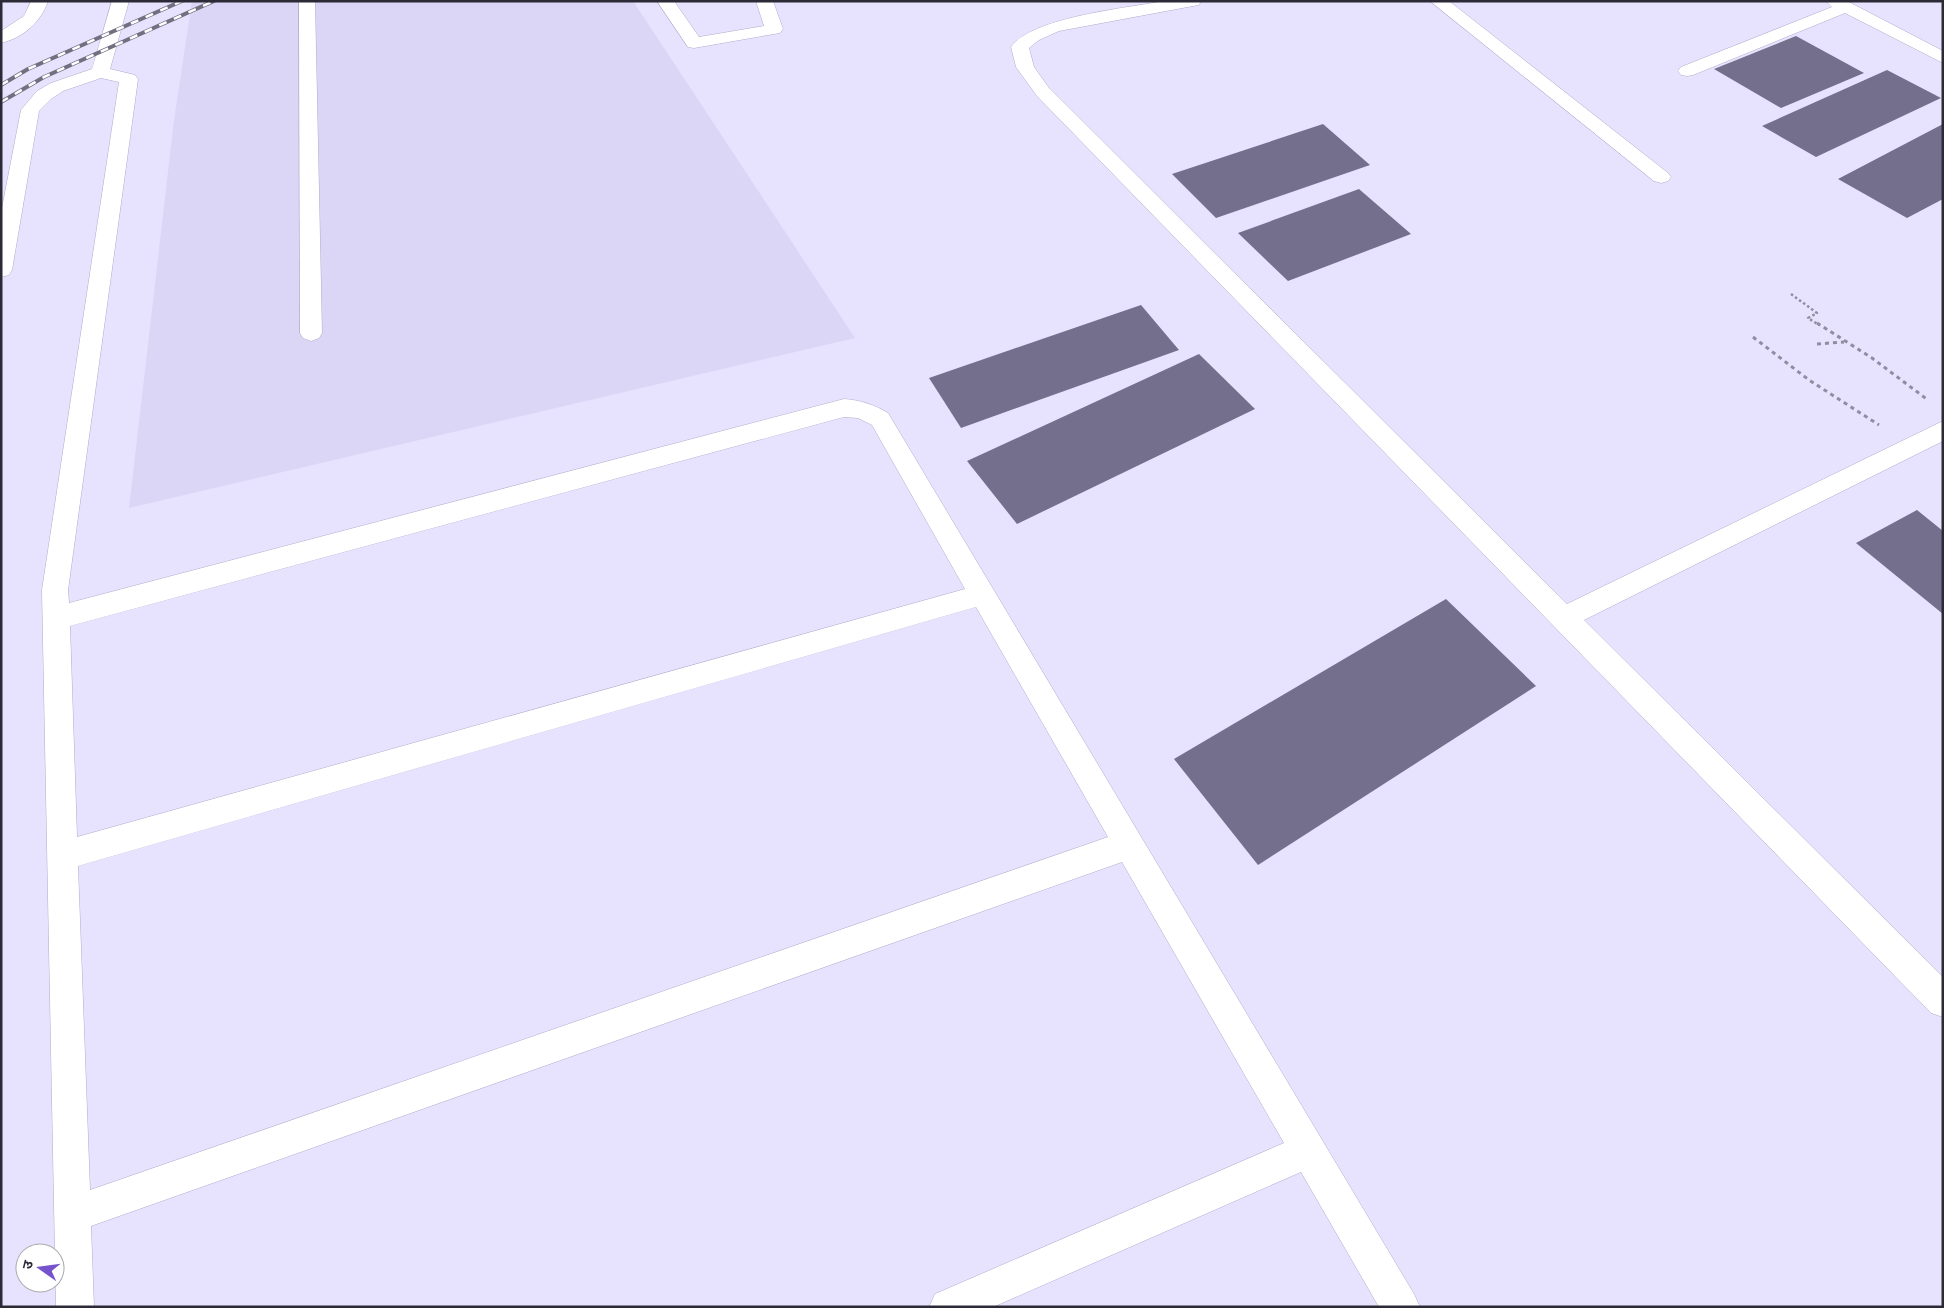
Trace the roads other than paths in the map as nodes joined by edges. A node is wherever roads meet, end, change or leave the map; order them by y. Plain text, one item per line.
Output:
1 (40, 1) edge
2 (121, 1) edge
3 (307, 1) edge
4 (665, 1) edge
5 (764, 1) edge
6 (1438, 1) edge
7 (1186, 2) edge
8 (1840, 4) edge
9 (1, 38) edge
10 (1943, 58) edge
11 (1687, 71) dead end
12 (100, 72) junction
13 (1662, 177) dead end
14 (1, 270) edge
15 (311, 333) dead end
16 (1943, 430) edge
17 (981, 595) junction
18 (56, 618) junction
19 (1564, 618) junction
20 (1128, 845) junction
21 (62, 856) junction
22 (1943, 1001) edge
23 (1308, 1151) junction
24 (72, 1214) junction
25 (75, 1307) edge
26 (948, 1307) edge
27 (1401, 1307) edge

1 - 9 lane
2 - 12 lane
3 - 15 lane
4 - 5 lane
6 - 13 lane
7 - 19 lane
8 - 10 lane
8 - 11 lane
12 - 14 lane
12 - 18 lane
16 - 19 lane
17 - 18 lane
17 - 20 lane
17 - 21 lane
18 - 21 lane
19 - 22 lane
20 - 23 lane
20 - 24 lane
21 - 24 lane
23 - 26 lane
23 - 27 lane
24 - 25 lane

